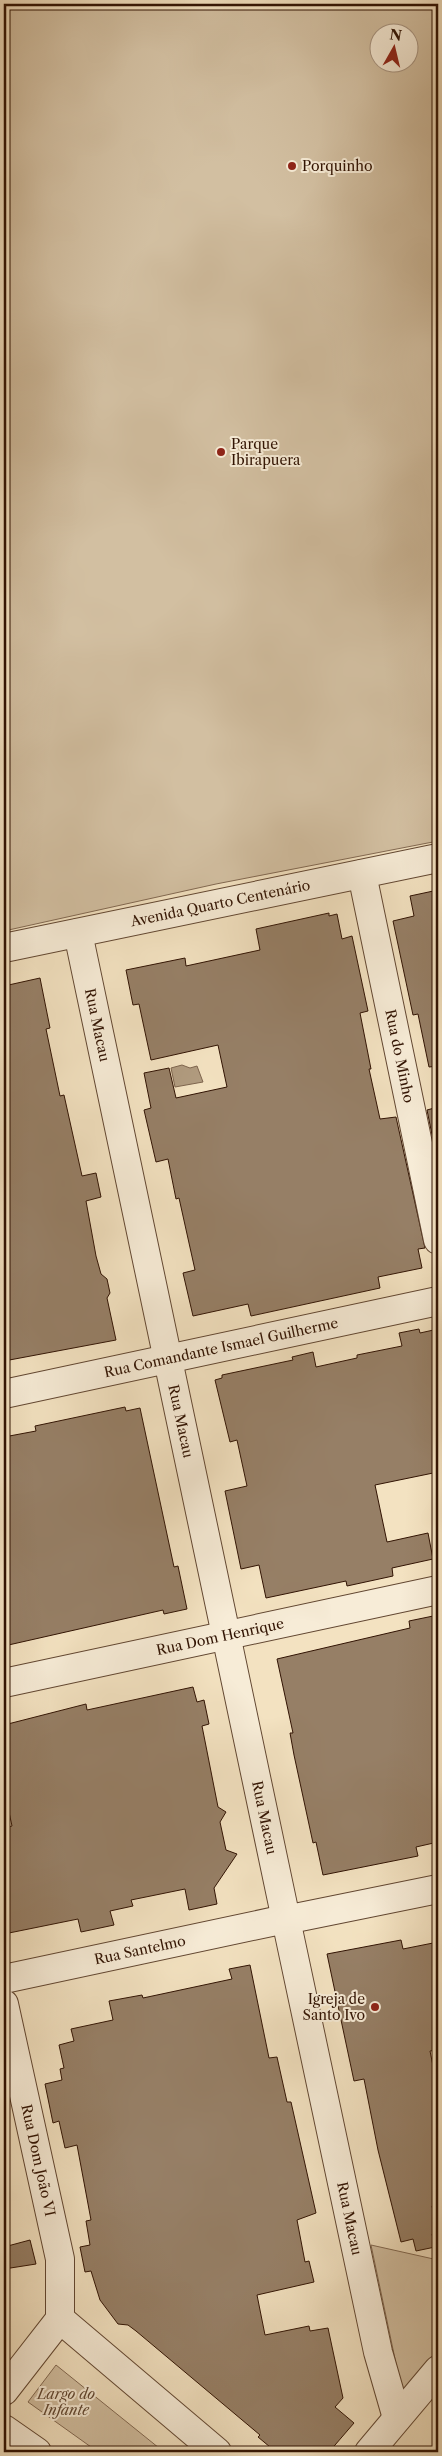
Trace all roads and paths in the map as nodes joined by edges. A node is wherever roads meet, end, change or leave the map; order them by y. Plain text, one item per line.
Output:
1 (438, 858) edge
2 (362, 874) junction
3 (78, 933) junction
4 (4, 948) edge
5 (438, 1240) edge
6 (438, 1301) edge
7 (167, 1359) junction
8 (4, 1394) edge
9 (438, 1590) edge
10 (227, 1636) junction
11 (4, 1683) edge
12 (438, 1889) edge
13 (286, 1920) junction
14 (4, 1979) edge
15 (4, 2004) edge
16 (60, 2319) junction
17 (438, 2370) edge
18 (4, 2391) edge
19 (397, 2418) junction
20 (4, 2429) edge
21 (37, 2452) edge
22 (217, 2452) edge
23 (369, 2452) edge

1 - 2 street, Avenida Quarto Centenário
2 - 3 street, Avenida Quarto Centenário
2 - 5 street, Rua do Minho
3 - 4 street, Avenida Quarto Centenário
3 - 7 street, Rua Macau
6 - 7 street, Rua Comandante Ismael Guilherme
7 - 8 street, Rua Comandante Ismael Guilherme
7 - 10 street, Rua Macau
9 - 10 street, Rua Dom Henrique
10 - 11 street, Rua Dom Henrique
10 - 13 street, Rua Macau
12 - 13 street, Rua Santelmo
13 - 14 street, Rua Santelmo
13 - 19 street, Rua Macau
15 - 16 street, Rua Dom João VI
16 - 18 street
16 - 22 street
17 - 19 street
19 - 23 street
20 - 21 street

